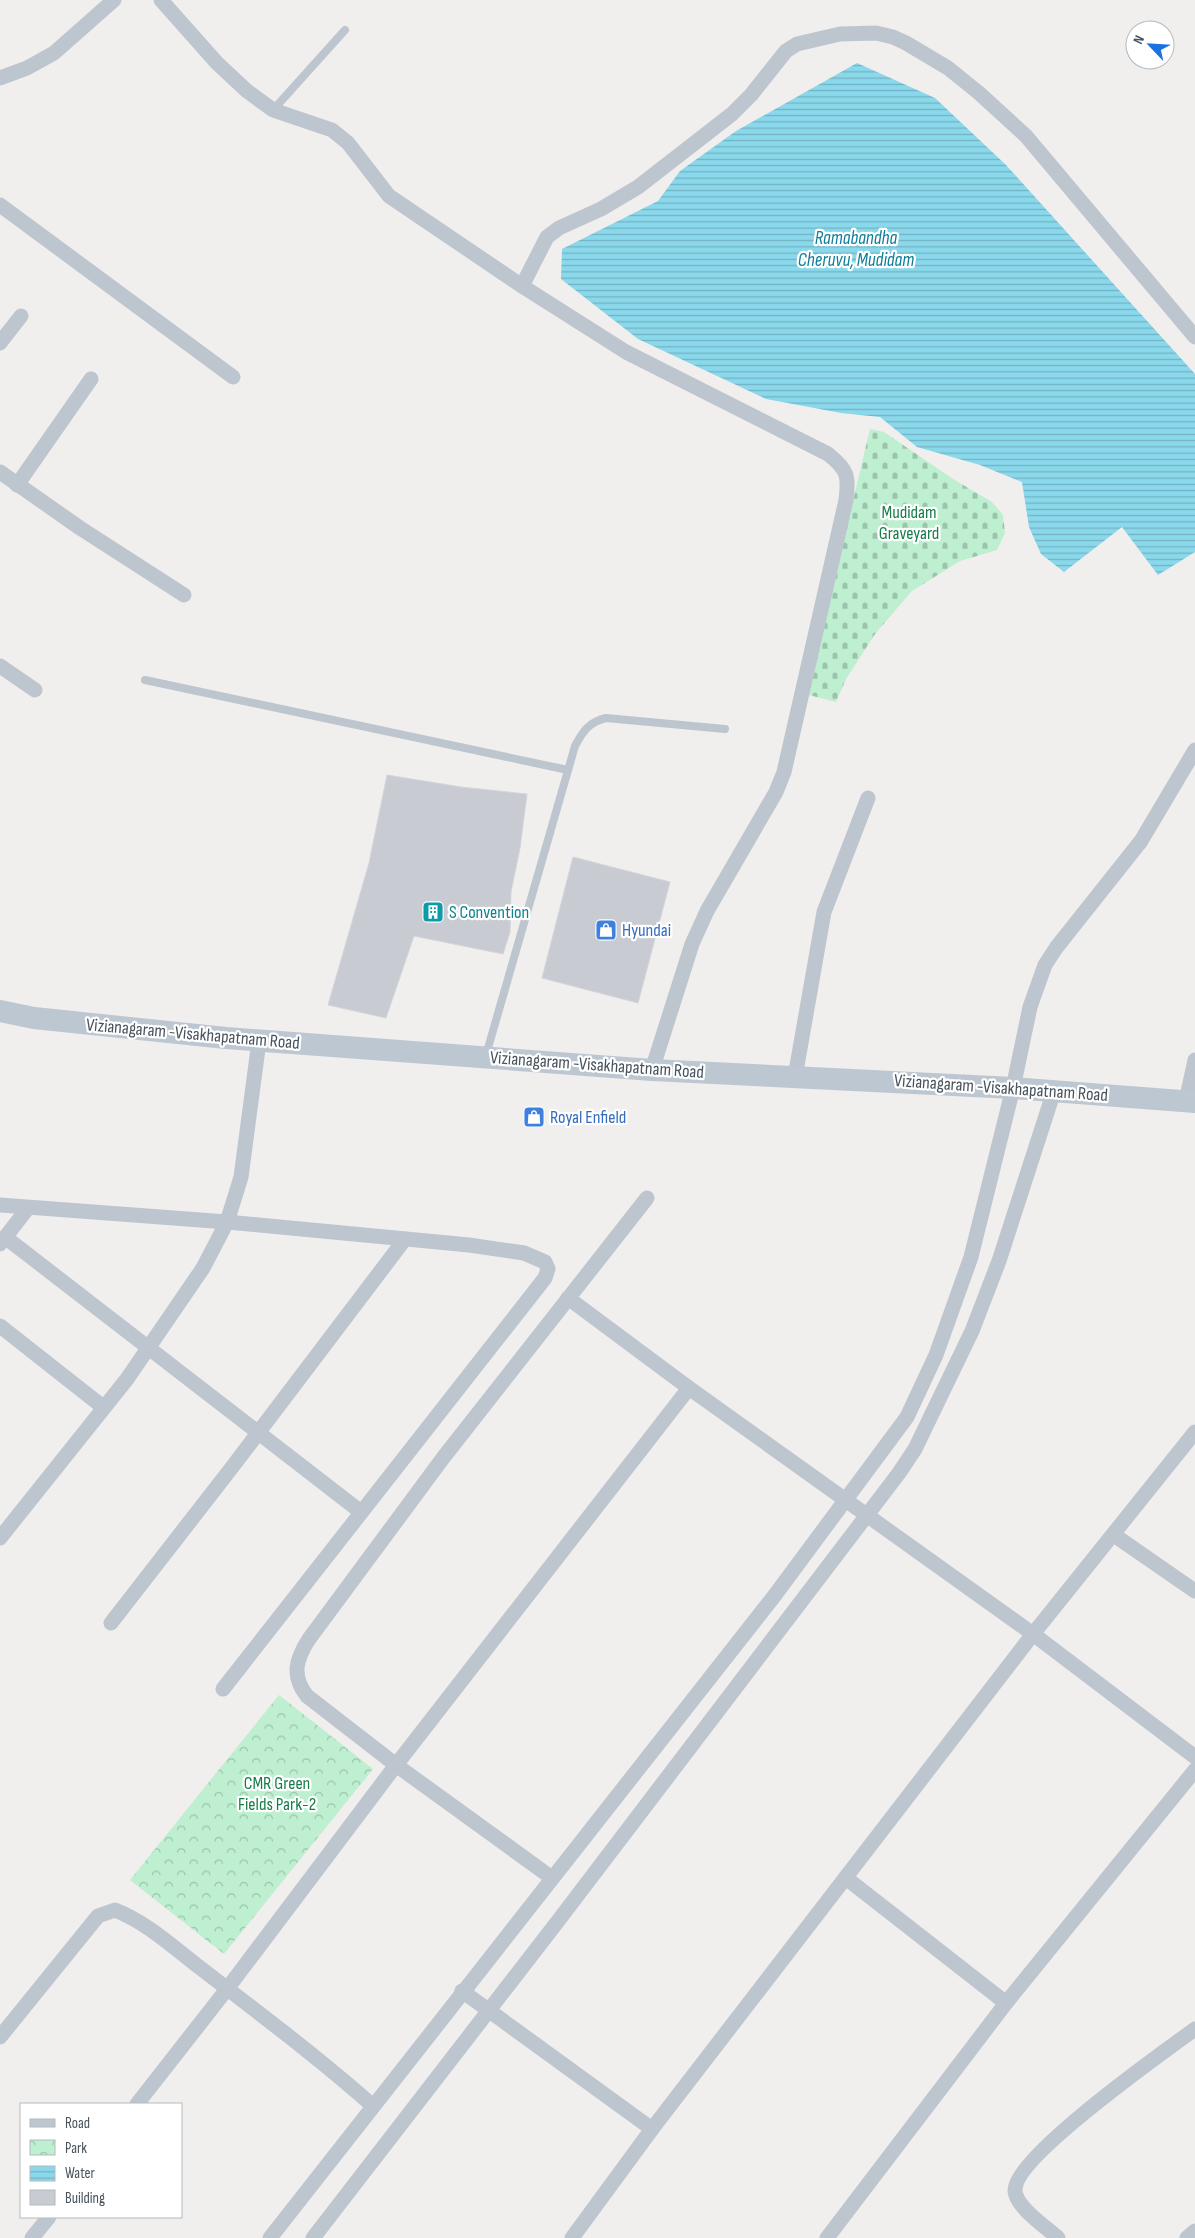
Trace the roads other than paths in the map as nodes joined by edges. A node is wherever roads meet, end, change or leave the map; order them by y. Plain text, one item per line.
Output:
1 (114, 0) edge
2 (161, 0) edge
3 (345, 30) dead end
4 (0, 78) edge
5 (273, 110) junction
6 (0, 205) edge
7 (522, 286) junction
8 (21, 316) dead end
9 (1195, 337) edge
10 (0, 343) edge
11 (233, 377) dead end
12 (91, 379) dead end
13 (0, 472) edge
14 (17, 485) junction
15 (184, 595) dead end
16 (0, 666) edge
17 (145, 680) dead end
18 (35, 690) dead end
19 (725, 729) dead end
20 (1195, 750) edge
21 (568, 770) junction
22 (868, 798) dead end
23 (0, 1011) edge
24 (259, 1041) junction
25 (486, 1057) junction
26 (1195, 1060) edge
27 (652, 1070) junction
28 (795, 1077) junction
29 (1012, 1088) junction
30 (1054, 1091) junction
31 (1190, 1101) edge
32 (646, 1198) dead end
33 (0, 1205) edge
34 (28, 1208) junction
35 (227, 1222) junction
36 (405, 1239) junction
37 (3, 1241) edge
38 (568, 1298) junction
39 (0, 1326) edge
40 (149, 1346) junction
41 (689, 1388) junction
42 (103, 1407) junction
43 (1195, 1432) edge
44 (258, 1433) junction
45 (846, 1501) junction
46 (361, 1512) junction
47 (867, 1515) junction
48 (1114, 1535) junction
49 (0, 1538) edge
50 (1195, 1590) edge
51 (110, 1623) dead end
52 (1033, 1634) junction
53 (223, 1689) dead end
54 (1195, 1757) edge
55 (396, 1765) junction
56 (1195, 1770) edge
57 (552, 1878) junction
58 (846, 1878) junction
59 (227, 1989) junction
60 (462, 1991) junction
61 (1006, 2003) junction
62 (488, 2010) junction
63 (1195, 2029) edge
64 (0, 2037) edge
65 (138, 2103) edge
66 (372, 2106) junction
67 (652, 2129) junction
68 (47, 2218) edge
69 (1195, 2231) edge
70 (32, 2238) edge
71 (270, 2238) edge
72 (313, 2238) edge
73 (572, 2238) edge
74 (827, 2238) edge
75 (1058, 2238) edge
76 (1187, 2238) edge

1 - 4 street
2 - 5 street
3 - 5 lane
5 - 7 street
6 - 11 street
7 - 9 street
7 - 27 street
8 - 10 street
12 - 14 street
13 - 14 street
14 - 15 street
16 - 18 street
17 - 21 lane
19 - 21 lane
20 - 29 street
21 - 25 lane
22 - 28 street
23 - 24 main road, Vizianagaram -Visakhapatnam Road
24 - 25 main road, Vizianagaram -Visakhapatnam Road
24 - 35 street
25 - 27 main road, Vizianagaram -Visakhapatnam Road
26 - 31 street
27 - 28 main road, Vizianagaram -Visakhapatnam Road
28 - 29 main road, Vizianagaram -Visakhapatnam Road
29 - 30 main road, Vizianagaram -Visakhapatnam Road
29 - 45 street
30 - 31 main road, Vizianagaram -Visakhapatnam Road
30 - 47 street
32 - 38 street
33 - 34 street
34 - 35 street
34 - 37 street
35 - 36 street
35 - 40 street
36 - 44 street
36 - 46 street
37 - 40 street
38 - 41 street
38 - 55 street
39 - 42 street
40 - 42 street
40 - 44 street
41 - 45 street
41 - 55 street
42 - 49 street
43 - 48 street
44 - 46 street
44 - 51 street
45 - 47 street
45 - 57 street
46 - 53 street
47 - 52 street
47 - 62 street
48 - 50 street
48 - 52 street
52 - 54 street
52 - 58 street
55 - 57 street
55 - 59 street
56 - 61 street
57 - 60 street
58 - 61 street
58 - 67 street
59 - 64 street
59 - 65 street
59 - 66 street
60 - 62 street
60 - 66 street
61 - 74 street
62 - 67 street
62 - 72 street
63 - 75 street
66 - 71 street
67 - 73 street
68 - 70 street
69 - 76 street

